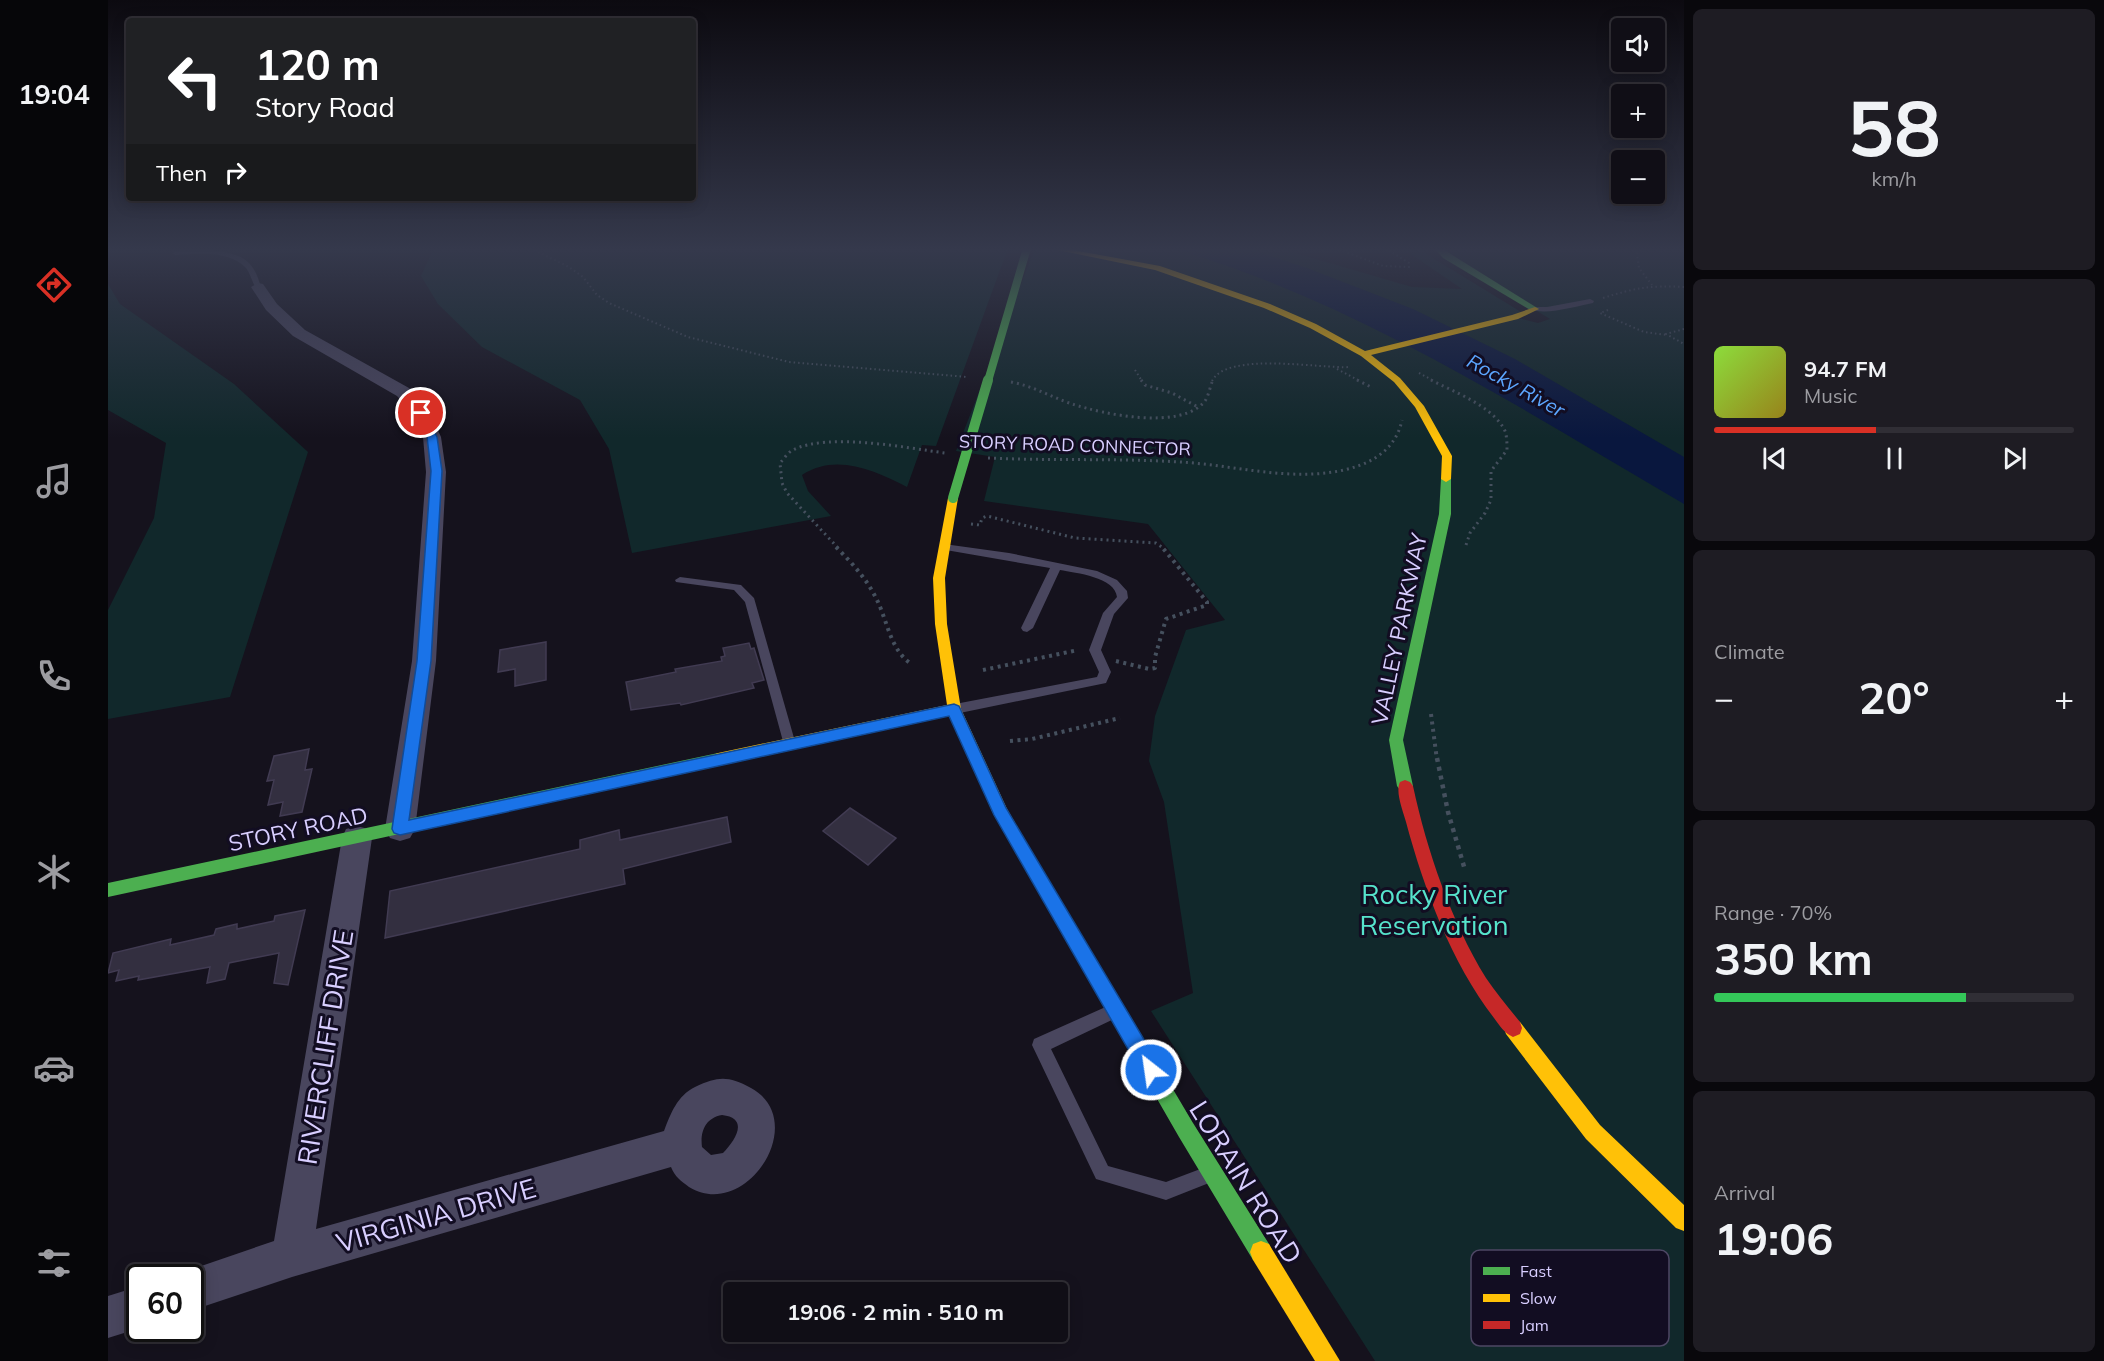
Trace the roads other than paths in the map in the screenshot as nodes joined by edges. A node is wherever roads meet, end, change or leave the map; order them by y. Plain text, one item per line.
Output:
1 (276, 312) edge
2 (1008, 312) edge
3 (1278, 312) edge
4 (1529, 312) edge
5 (1360, 360) junction
6 (944, 547) junction
7 (1056, 566) junction
8 (680, 580) dead end
9 (1027, 628) dead end
10 (954, 710) junction
11 (790, 745) junction
12 (400, 829) junction
13 (357, 838) junction
14 (108, 890) edge
15 (1116, 1010) junction
16 (682, 1145) dead end
17 (1212, 1174) junction
18 (1684, 1220) edge
19 (292, 1256) junction
20 (204, 1285) edge
21 (126, 1311) edge
22 (108, 1317) edge
23 (1328, 1361) edge

1 - 12 street
2 - 6 street, LORAIN ROAD, bridge
3 - 5 street, VALLEY PARKWAY
4 - 5 street
5 - 18 street, VALLEY PARKWAY
6 - 7 lane
6 - 10 street, LORAIN ROAD
7 - 9 lane
7 - 10 lane
8 - 11 lane
10 - 11 street, STORY ROAD
10 - 15 street, LORAIN ROAD
11 - 12 street, STORY ROAD
12 - 13 street, STORY ROAD
13 - 14 street, STORY ROAD
13 - 19 street, RIVERCLIFF DRIVE
15 - 17 street, LORAIN ROAD
15 - 17 lane
16 - 19 street, VIRGINIA DRIVE
17 - 23 street, LORAIN ROAD
19 - 20 street, VIRGINIA DRIVE
21 - 22 street

